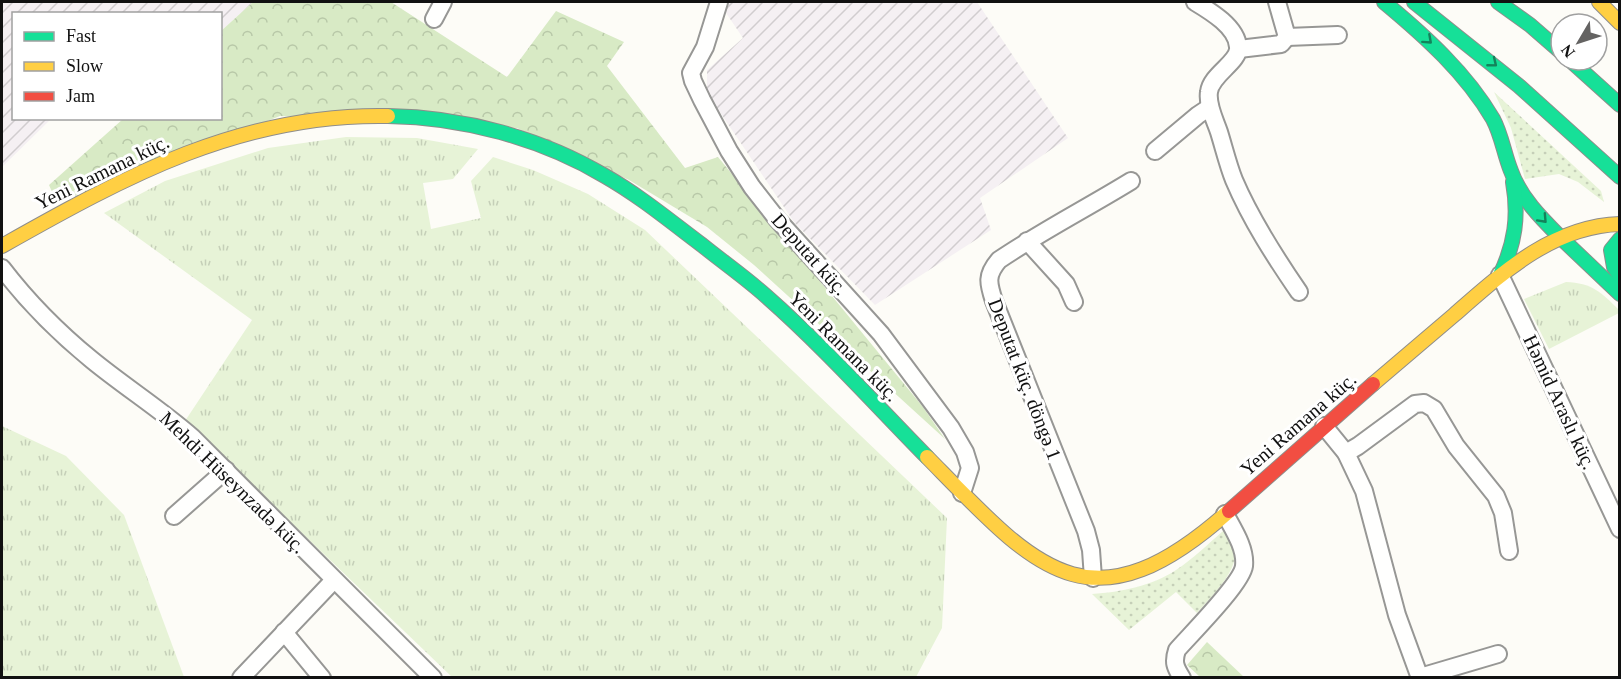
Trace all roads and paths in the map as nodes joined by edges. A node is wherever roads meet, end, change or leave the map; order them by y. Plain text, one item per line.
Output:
1 (443, 2) edge
2 (719, 2) edge
3 (1195, 2) edge
4 (1277, 2) edge
5 (1384, 2) edge
6 (1414, 2) edge
7 (1498, 2) edge
8 (1506, 2) edge
9 (1599, 2) edge
10 (434, 19) dead end
11 (1620, 23) edge
12 (1530, 25) junction
13 (1338, 35) dead end
14 (1287, 37) junction
15 (1549, 42) edge
16 (1239, 49) junction
17 (1583, 72) edge
18 (1620, 105) edge
19 (1210, 107) junction
20 (1155, 151) dead end
21 (1510, 170) junction
22 (1620, 177) edge
23 (1131, 181) dead end
24 (1620, 224) edge
25 (1560, 237) junction
26 (1620, 239) edge
27 (1027, 241) junction
28 (2, 246) edge
29 (2, 268) edge
30 (1500, 274) junction
31 (1620, 276) edge
32 (1299, 292) dead end
33 (1620, 294) edge
34 (1074, 302) dead end
35 (1324, 426) junction
36 (1346, 453) junction
37 (226, 470) junction
38 (962, 493) junction
39 (1225, 514) junction
40 (174, 516) dead end
41 (1620, 529) edge
42 (1509, 551) dead end
43 (1092, 578) junction
44 (334, 580) junction
45 (284, 632) junction
46 (1498, 654) dead end
47 (1420, 677) edge
48 (241, 678) edge
49 (322, 678) edge
50 (434, 678) edge
51 (1182, 678) edge

1 - 10 street
2 - 38 street, Deputat küç.
3 - 16 street
4 - 14 street
5 -> 21 main road
6 -> 22 main road
7 - 12 main road
8 - 12 main road
9 - 11 main road
12 - 15 main road
13 - 14 street
14 - 16 street
16 - 19 street
17 - 18 main road
19 - 20 street
19 - 32 street
21 -> 25 main road
21 - 30 main road
23 - 27 street, Deputat küç. döngə 1
24 - 25 main road, Yeni Ramana küç.
25 - 30 main road, Yeni Ramana küç.
25 - 33 main road
26 - 31 main road
27 - 34 street
27 - 43 street, Deputat küç. döngə 1
28 - 38 main road, Yeni Ramana küç.
29 - 37 street, Mehdi Hüseynzadə küç.
30 - 35 main road, Yeni Ramana küç.
30 - 41 street, Həmid Araslı küç.
35 - 36 street
35 - 39 main road, Yeni Ramana küç.
36 - 42 street
36 - 47 street
37 - 40 street
37 - 44 street, Mehdi Hüseynzadə küç.
38 - 43 main road, Yeni Ramana küç.
39 - 43 main road, Yeni Ramana küç.
39 - 51 street
44 - 45 street
44 - 50 street, Mehdi Hüseynzadə küç.
45 - 48 street
45 - 49 street
46 - 47 street

